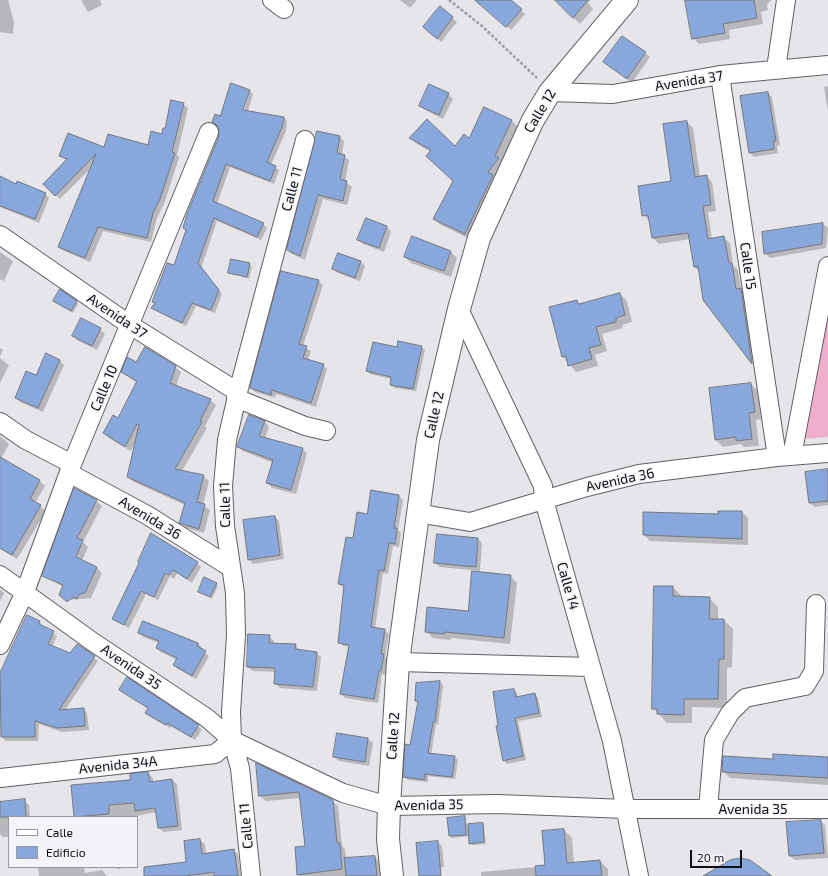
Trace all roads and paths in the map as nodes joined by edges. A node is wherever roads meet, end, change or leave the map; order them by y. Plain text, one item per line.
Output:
1 (449, 0) edge
2 (627, 0) edge
3 (786, 0) edge
4 (828, 65) edge
5 (776, 69) junction
6 (720, 75) junction
7 (544, 86) junction
8 (209, 132) dead end
9 (305, 140) dead end
10 (0, 235) edge
11 (828, 266) edge
12 (459, 309) junction
13 (130, 326) junction
14 (237, 395) junction
15 (0, 422) edge
16 (326, 431) dead end
17 (828, 453) edge
18 (784, 456) junction
19 (70, 468) junction
20 (544, 500) junction
21 (417, 514) junction
22 (230, 567) junction
23 (0, 575) edge
24 (25, 592) junction
25 (816, 604) dead end
26 (0, 645) edge
27 (398, 662) junction
28 (591, 667) junction
29 (232, 740) junction
30 (0, 778) edge
31 (389, 806) junction
32 (626, 809) junction
33 (708, 809) junction
34 (828, 809) edge
35 (252, 876) edge
36 (392, 876) edge
37 (639, 876) edge

1 - 7 path
2 - 7 main road, Calle 12
3 - 5 street
4 - 5 street, Avenida 37
5 - 6 street, Avenida 37
6 - 7 street, Avenida 37
6 - 18 street, Calle 15
7 - 12 main road, Calle 12
8 - 13 street, Calle 10
9 - 14 street, Calle 11
10 - 13 street, Avenida 37
11 - 18 street
12 - 20 street, Calle 14
12 - 21 main road, Calle 12
13 - 14 street, Avenida 37
13 - 19 street, Calle 10
14 - 16 street, Avenida 37
14 - 22 street, Calle 11
15 - 19 street, Avenida 36
17 - 18 street, Avenida 36
18 - 20 street, Avenida 36
19 - 22 street, Avenida 36
19 - 24 street, Calle 10
20 - 21 street, Avenida 36
20 - 28 street, Calle 14
21 - 27 main road, Calle 12
22 - 29 street, Calle 11
23 - 24 street, Avenida 35
24 - 26 street, Calle 10
24 - 29 street, Avenida 35
25 - 33 street
27 - 28 street
27 - 31 main road, Calle 12
28 - 32 street, Calle 14
29 - 30 street, Avenida 34A
29 - 31 street, Avenida 35
29 - 35 street, Calle 11
31 - 32 street, Avenida 35
31 - 36 main road, Calle 12
32 - 33 street, Avenida 35
32 - 37 street, Calle 14
33 - 34 street, Avenida 35

